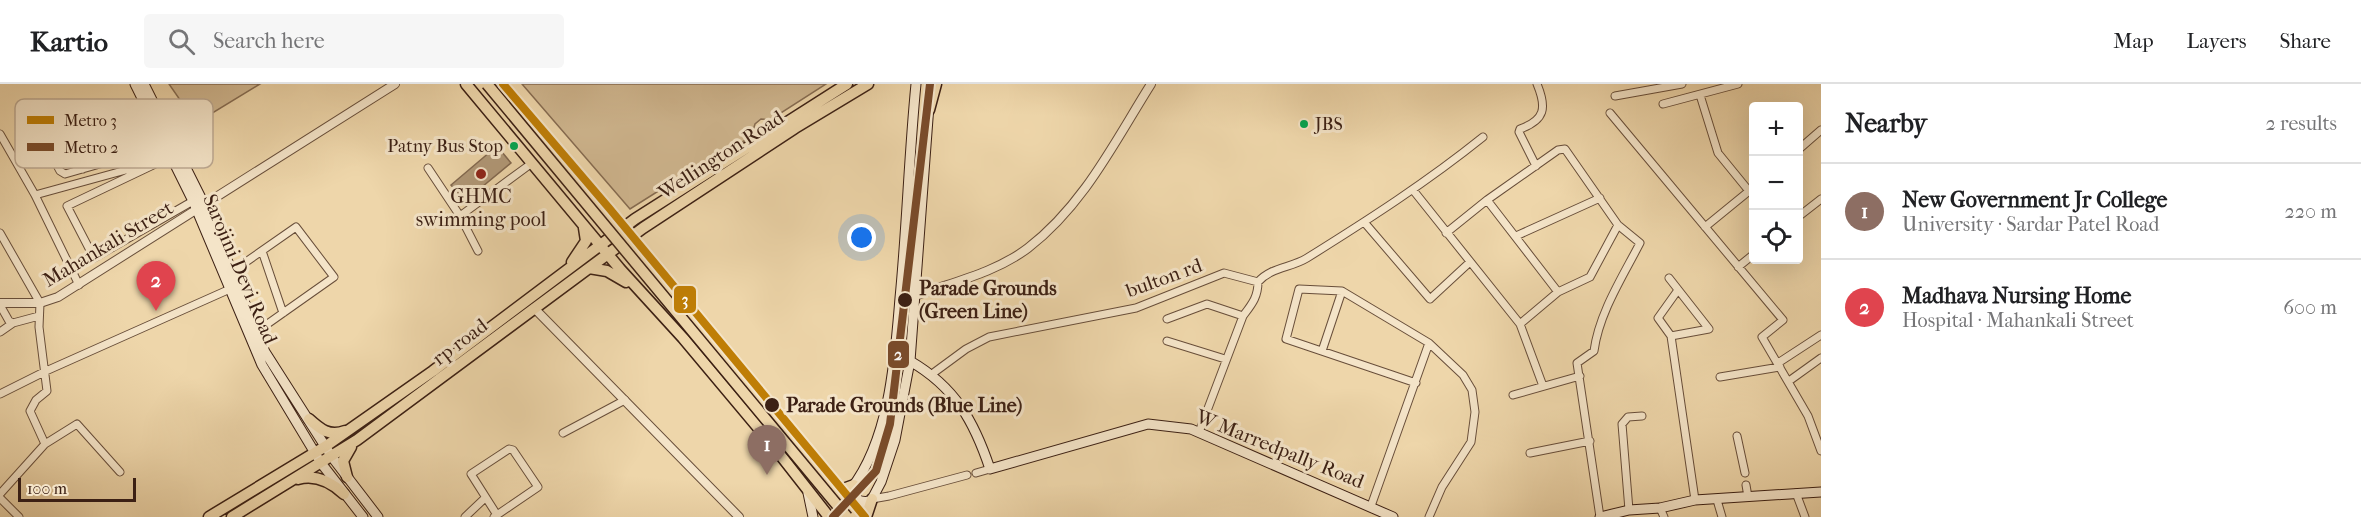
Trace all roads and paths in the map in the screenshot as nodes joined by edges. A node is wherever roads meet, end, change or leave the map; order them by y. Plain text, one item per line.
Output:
1 (135, 84) edge
2 (144, 84) edge
3 (395, 84) edge
4 (466, 84) edge
5 (479, 84) edge
6 (487, 84) edge
7 (497, 84) edge
8 (847, 84) edge
9 (868, 84) edge
10 (916, 84) edge
11 (931, 84) edge
12 (936, 84) edge
13 (1152, 84) edge
14 (1537, 84) edge
15 (1682, 84) edge
16 (1738, 84) edge
17 (1648, 87) edge
18 (1700, 95) junction
19 (1616, 96) dead end
20 (143, 99) edge
21 (151, 99) edge
22 (1663, 104) dead end
23 (929, 110) junction
24 (1610, 113) dead end
25 (1821, 130) edge
26 (0, 134) edge
27 (1483, 137) dead end
28 (1803, 146) edge
29 (558, 159) junction
30 (15, 160) edge
31 (532, 163) junction
32 (1536, 166) junction
33 (20, 168) edge
34 (59, 168) edge
35 (87, 168) edge
36 (142, 168) edge
37 (148, 168) edge
38 (176, 168) edge
39 (181, 168) edge
40 (428, 168) dead end
41 (83, 169) joint
42 (540, 173) junction
43 (1749, 187) edge
44 (1413, 190) junction
45 (1749, 191) edge
46 (35, 195) junction
47 (1600, 198) junction
48 (1821, 199) edge
49 (1486, 200) junction
50 (198, 205) junction
51 (1803, 213) edge
52 (460, 216) junction
53 (1364, 222) junction
54 (582, 224) junction
55 (1618, 225) junction
56 (1705, 227) junction
57 (619, 230) junction
58 (0, 233) edge
59 (1446, 233) junction
60 (1516, 236) junction
61 (627, 240) junction
62 (600, 244) junction
63 (478, 250) dead end
64 (262, 251) junction
65 (608, 254) junction
66 (1749, 258) edge
67 (1470, 262) junction
68 (1738, 267) junction
69 (589, 268) junction
70 (567, 270) junction
71 (232, 271) junction
72 (1669, 278) dead end
73 (1258, 282) junction
74 (78, 285) junction
75 (230, 289) junction
76 (1678, 290) junction
77 (1342, 291) junction
78 (641, 292) junction
79 (1558, 292) junction
80 (915, 296) junction
81 (40, 303) junction
82 (0, 304) edge
83 (534, 308) junction
84 (283, 313) junction
85 (39, 316) junction
86 (1243, 316) junction
87 (1167, 319) dead end
88 (13, 323) junction
89 (1520, 324) junction
90 (0, 332) edge
91 (256, 332) junction
92 (1821, 335) edge
93 (1671, 336) junction
94 (1167, 341) dead end
95 (1429, 343) junction
96 (1322, 351) junction
97 (1821, 358) edge
98 (1225, 359) junction
99 (910, 361) junction
100 (1779, 365) junction
101 (46, 371) junction
102 (742, 374) junction
103 (932, 374) junction
104 (1580, 376) junction
105 (1720, 377) dead end
106 (1789, 381) junction
107 (1416, 383) junction
108 (1543, 386) junction
109 (725, 389) junction
110 (0, 394) edge
111 (1513, 395) dead end
112 (625, 400) junction
113 (1642, 416) dead end
114 (309, 419) junction
115 (350, 429) junction
116 (1199, 432) junction
117 (563, 433) dead end
118 (1737, 436) dead end
119 (357, 440) junction
120 (1590, 441) junction
121 (45, 444) junction
122 (326, 446) junction
123 (1821, 451) edge
124 (315, 453) junction
125 (1530, 453) dead end
126 (332, 457) junction
127 (321, 463) junction
128 (990, 469) junction
129 (120, 472) dead end
130 (976, 473) dead end
131 (1745, 473) dead end
132 (967, 475) dead end
133 (347, 477) junction
134 (292, 481) junction
135 (804, 485) junction
136 (853, 485) junction
137 (1746, 485) dead end
138 (834, 487) junction
139 (1821, 492) edge
140 (1796, 493) junction
141 (344, 494) junction
142 (0, 496) edge
143 (1748, 497) junction
144 (485, 498) junction
145 (814, 498) junction
146 (843, 499) junction
147 (871, 500) junction
148 (1695, 500) junction
149 (1717, 500) junction
150 (1371, 506) junction
151 (1629, 510) junction
152 (1662, 512) edge
153 (495, 516) edge
154 (832, 516) edge
155 (18, 517) edge
156 (209, 517) edge
157 (232, 517) edge
158 (363, 517) edge
159 (378, 517) edge
160 (465, 517) edge
161 (739, 517) edge
162 (813, 517) edge
163 (856, 517) edge
164 (1393, 517) edge
165 (1430, 517) edge
166 (1600, 517) edge
167 (1722, 517) edge
168 (1805, 517) edge

1 - 20 main road, Sarojini Devi Road
2 - 21 main road, Sarojini Devi Road
3 - 50 street, Mahankali Street
4 - 31 main road
5 - 154 main road
6 - 163 main road, bridge
7 - 29 main road
8 - 57 main road, rp road
9 - 61 main road, Wellington Road
10 - 136 main road
11 - 23 main road
12 - 23 main road
13 - 80 street
14 - 32 street
15 - 17 street
16 - 18 street
17 - 19 street
18 - 22 street
18 - 43 street
23 - 80 main road
24 - 56 street
25 - 28 street
26 - 30 street
27 - 44 street
29 - 42 main road
29 - 57 main road
31 - 42 main road
31 - 52 street
32 - 47 street
32 - 49 street
33 - 46 street
34 - 41 street
35 - 41 street
36 - 46 street
37 - 50 street
38 - 50 main road, Sarojini Devi Road
39 - 50 main road, Sarojini Devi Road
40 - 52 street
42 - 54 main road
44 - 53 street
44 - 59 street
45 - 56 street
46 - 74 street
47 - 55 street
47 - 60 street
48 - 51 street
49 - 59 street
49 - 60 street
50 - 71 main road, Sarojini Devi Road
50 - 74 street, Mahankali Street
50 - 75 main road, Sarojini Devi Road
52 - 63 street
53 - 67 street
53 - 73 street
54 - 62 main road
54 - 70 main road
55 - 79 street
55 - 104 street
56 - 68 street
57 - 61 main road
57 - 62 main road, rp road
58 - 81 street
59 - 67 street
60 - 79 street
61 - 65 main road, Wellington Road
61 - 102 main road
62 - 65 main road
62 - 70 main road, rp road
64 - 71 street
64 - 84 street
64 - 84 street
65 - 69 main road, rp road
65 - 78 main road
66 - 68 street
67 - 89 street
68 - 100 street
69 - 78 main road
69 - 83 main road, rp road
70 - 115 main road, rp road
71 - 91 main road, Sarojini Devi Road
72 - 76 street
73 - 86 street
73 - 103 street, bulton rd
74 - 81 street, Mahankali Street
75 - 101 street
75 - 124 main road, Sarojini Devi Road
76 - 93 street
76 - 93 street
77 - 95 street
77 - 96 street
77 - 96 street
78 - 109 main road
79 - 89 street
80 - 99 main road
81 - 82 street, Mahankali Street
81 - 85 street
82 - 88 street
83 - 112 street
83 - 119 main road, rp road
84 - 91 street
85 - 88 street
85 - 101 street
86 - 87 street
86 - 98 street
88 - 90 street
89 - 108 street
91 - 114 main road, Sarojini Devi Road
92 - 100 street
93 - 148 street
94 - 98 street
95 - 107 street
95 - 165 street
96 - 107 street
97 - 106 street
98 - 116 street
99 - 103 main road
99 - 147 main road
100 - 105 street
100 - 106 street
101 - 110 street
101 - 121 street
102 - 109 main road
102 - 138 main road
103 - 128 main road
104 - 108 street
104 - 120 street
106 - 123 street
107 - 150 street
108 - 111 street
109 - 135 main road
112 - 117 street
112 - 161 street
113 - 151 street
114 - 115 main road
114 - 122 main road, Sarojini Devi Road
115 - 122 main road, rp road
116 - 128 main road, W Marredpally Road
116 - 150 main road, W Marredpally Road
118 - 131 street
119 - 126 main road, rp road
119 - 133 main road
120 - 125 street
120 - 166 street
121 - 129 street
121 - 142 street
122 - 124 main road, rp road
122 - 126 main road, Sarojini Devi Road
124 - 127 main road, Sarojini Devi Road
124 - 156 main road, rp road
126 - 127 main road, rp road
126 - 133 main road, Sarojini Devi Road
127 - 134 main road, rp road
127 - 141 main road, Sarojini Devi Road
128 - 130 street, W Marredpally Road
132 - 147 street
133 - 159 main road, Sarojini Devi Road
134 - 141 main road
134 - 157 main road, rp road
135 - 145 main road
135 - 162 main road
136 - 138 main road
136 - 146 main road
136 - 147 main road
137 - 143 street
138 - 145 main road
138 - 146 main road
139 - 140 main road
140 - 143 main road
140 - 168 street
141 - 158 main road, Sarojini Devi Road
142 - 155 street
143 - 149 main road
144 - 153 street
144 - 153 street
144 - 160 street
145 - 154 main road
146 - 154 main road
146 - 163 main road
147 - 163 main road
148 - 149 main road
148 - 152 main road
149 - 167 street
150 - 164 main road, W Marredpally Road
151 - 152 main road
151 - 166 main road

